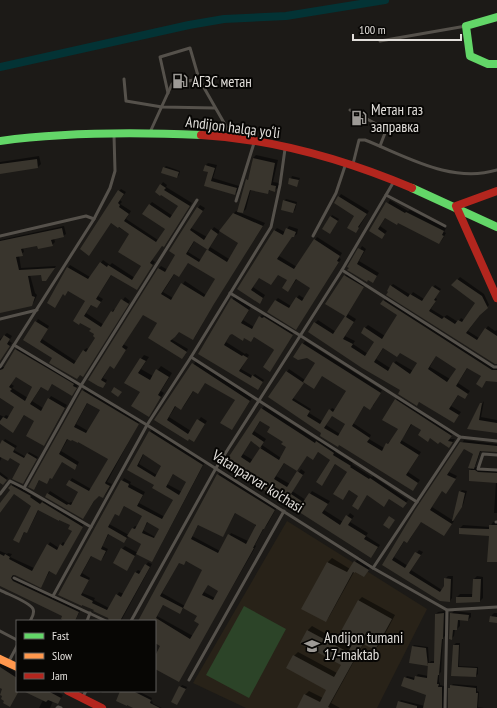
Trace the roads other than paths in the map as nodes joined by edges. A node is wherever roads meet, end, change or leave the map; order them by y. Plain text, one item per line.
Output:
1 (497, 17) edge
2 (466, 26) junction
3 (380, 40) dead end
4 (497, 64) edge
5 (124, 79) dead end
6 (199, 79) junction
7 (168, 93) junction
8 (162, 107) junction
9 (215, 108) junction
10 (350, 110) dead end
11 (114, 133) junction
12 (150, 133) junction
13 (232, 138) junction
14 (0, 141) edge
15 (254, 141) junction
16 (380, 146) junction
17 (285, 147) junction
18 (349, 165) junction
19 (497, 170) edge
20 (394, 182) junction
21 (497, 191) edge
22 (386, 195) junction
23 (196, 200) dead end
24 (236, 201) dead end
25 (456, 206) junction
26 (94, 219) junction
27 (445, 226) dead end
28 (497, 227) edge
29 (0, 236) edge
30 (313, 236) dead end
31 (342, 270) junction
32 (230, 293) junction
33 (497, 298) edge
34 (38, 310) junction
35 (0, 319) edge
36 (301, 336) junction
37 (14, 345) junction
38 (191, 357) junction
39 (0, 367) edge
40 (497, 367) edge
41 (82, 384) junction
42 (259, 402) junction
43 (147, 424) junction
44 (460, 437) junction
45 (497, 441) edge
46 (497, 455) edge
47 (216, 468) junction
48 (497, 470) edge
49 (24, 488) junction
50 (0, 494) edge
51 (417, 502) junction
52 (284, 511) junction
53 (91, 527) junction
54 (373, 568) junction
55 (14, 578) dead end
56 (0, 590) edge
57 (53, 596) junction
58 (497, 607) edge
59 (447, 610) junction
60 (90, 613) junction
61 (31, 620) edge
62 (87, 620) edge
63 (104, 620) edge
64 (132, 620) edge
65 (0, 631) edge
66 (16, 639) edge
67 (16, 648) edge
68 (0, 659) edge
69 (8, 663) junction
70 (16, 667) edge
71 (189, 680) dead end
72 (72, 692) edge
73 (84, 695) edge
74 (92, 706) edge
75 (57, 708) edge
76 (61, 708) edge
77 (102, 708) edge
78 (444, 708) edge

1 - 2 main road
2 - 3 lane
2 - 4 main road
5 - 8 lane
6 - 7 lane
6 - 7 lane
6 - 9 lane
7 - 8 lane
8 - 9 lane
8 - 12 lane
9 - 13 lane
10 - 16 lane
11 - 12 main road, Andijon halqa yo‘li
11 - 14 main road, Andijon halqa yo‘li
11 - 26 lane
12 - 13 main road, Andijon halqa yo‘li
13 - 15 main road, Andijon halqa yo‘li
15 - 17 main road, Andijon halqa yo‘li
15 - 24 lane
16 - 18 lane
16 - 19 lane
17 - 18 main road, Andijon halqa yo‘li
17 - 32 lane
18 - 20 main road, Andijon halqa yo‘li
18 - 30 lane
20 - 22 lane
20 - 25 main road, Andijon halqa yo‘li
21 - 25 main road
22 - 27 lane
22 - 31 lane
23 - 41 lane
25 - 28 main road, Andijon halqa yo‘li
25 - 33 main road
26 - 29 lane
26 - 34 lane
31 - 36 lane
31 - 40 lane
32 - 36 lane
32 - 38 lane
34 - 35 lane
34 - 37 lane
36 - 42 lane
36 - 44 lane
37 - 39 lane
37 - 41 lane, Vatanparvar ko'chasi
38 - 42 lane
38 - 43 lane
41 - 43 lane, Vatanparvar ko'chasi
41 - 49 lane
42 - 47 lane
42 - 51 lane
43 - 47 lane, Vatanparvar ko'chasi
43 - 53 lane
44 - 45 lane
44 - 51 lane
46 - 48 lane
47 - 52 lane, Vatanparvar ko'chasi
47 - 64 lane
49 - 50 lane
49 - 53 lane
51 - 54 lane
52 - 54 lane, Vatanparvar ko'chasi
52 - 71 lane
53 - 57 lane
54 - 59 lane, Vatanparvar ko'chasi
55 - 57 lane
56 - 61 lane
57 - 60 lane
58 - 59 lane
59 - 78 lane
60 - 62 lane
60 - 63 lane
65 - 66 lane
67 - 69 lane
68 - 69 main road
69 - 70 main road
72 - 73 main road
73 - 74 main road
74 - 77 main road
75 - 76 lane

